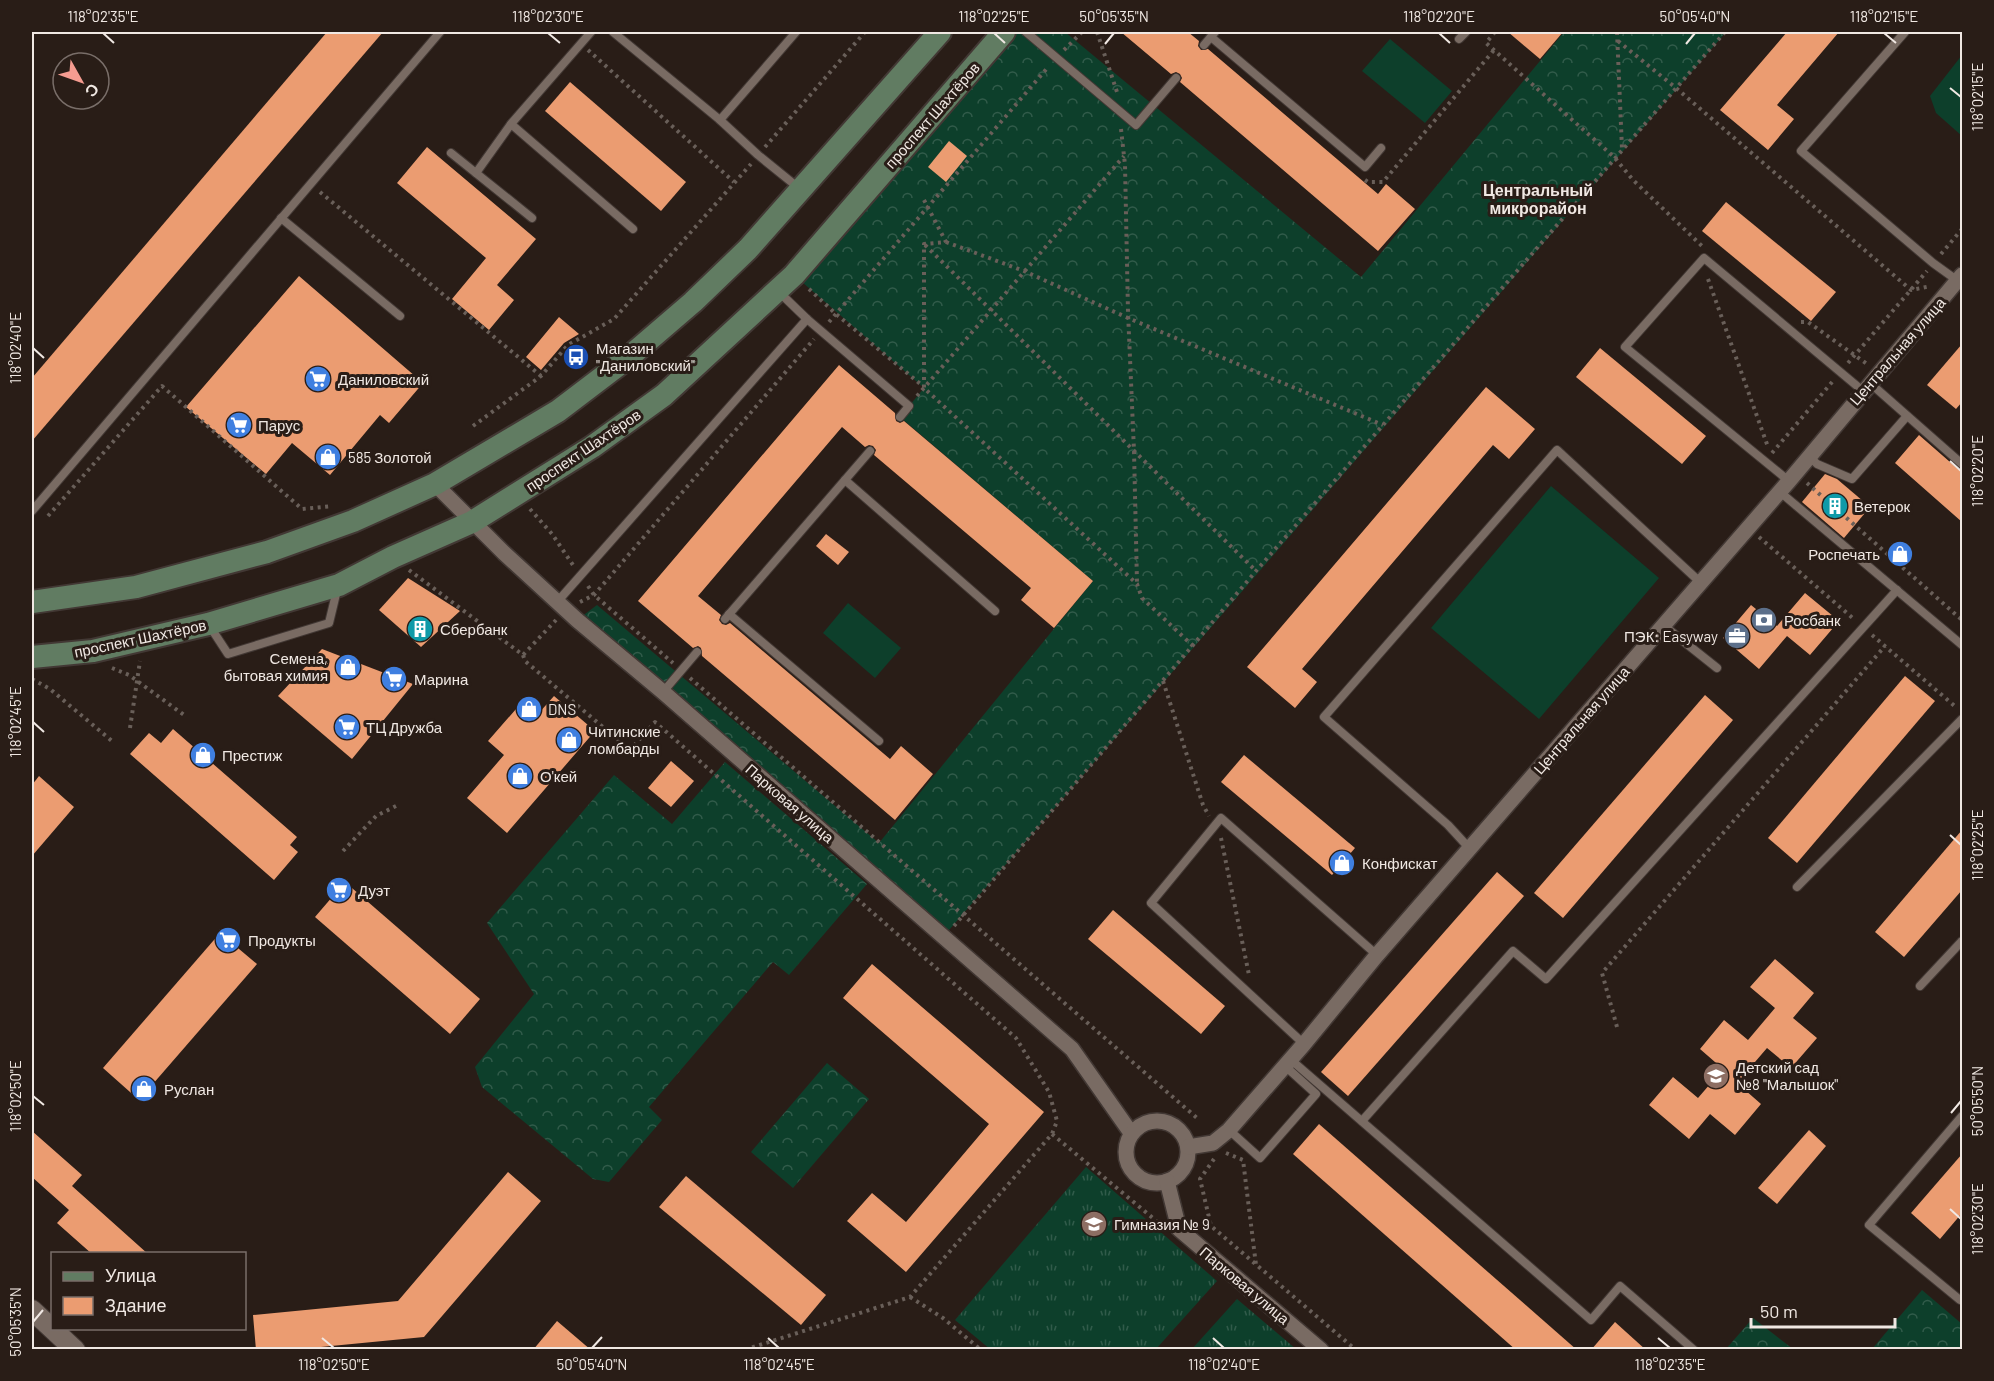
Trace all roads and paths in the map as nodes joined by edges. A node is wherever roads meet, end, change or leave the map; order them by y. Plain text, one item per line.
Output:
1 (437, 32) edge
2 (591, 32) edge
3 (613, 32) edge
4 (796, 32) edge
5 (865, 32) edge
6 (939, 32) edge
7 (1004, 32) edge
8 (1026, 32) edge
9 (1042, 32) edge
10 (1082, 32) edge
11 (1097, 32) edge
12 (1466, 32) edge
13 (1496, 32) edge
14 (1617, 32) edge
15 (1725, 32) edge
16 (1905, 32) edge
17 (1213, 34) edge
18 (1035, 39) junction
19 (1459, 39) dead end
20 (1618, 41) junction
21 (1204, 45) dead end
22 (587, 49) dead end
23 (1494, 50) junction
24 (1057, 58) junction
25 (1176, 78) dead end
26 (1676, 88) junction
27 (1119, 110) junction
28 (720, 120) junction
29 (511, 124) junction
30 (1381, 148) dead end
31 (1622, 150) junction
32 (451, 153) dead end
33 (758, 155) junction
34 (1124, 156) junction
35 (1616, 158) junction
36 (476, 173) junction
37 (734, 182) junction
38 (1383, 182) dead end
39 (310, 184) junction
40 (801, 190) junction
41 (924, 200) dead end
42 (927, 206) junction
43 (281, 218) junction
44 (532, 218) dead end
45 (633, 230) dead end
46 (1962, 230) edge
47 (946, 242) junction
48 (924, 244) junction
49 (1704, 258) junction
50 (1933, 263) junction
51 (1024, 271) junction
52 (794, 275) junction
53 (1960, 278) edge
54 (1911, 290) junction
55 (777, 291) junction
56 (991, 309) junction
57 (836, 314) junction
58 (400, 316) dead end
59 (1128, 318) junction
60 (807, 319) junction
61 (828, 323) dead end
62 (820, 332) dead end
63 (1841, 372) junction
64 (541, 376) junction
65 (1867, 387) junction
66 (924, 388) junction
67 (909, 406) junction
68 (1908, 416) junction
69 (900, 417) dead end
70 (1383, 425) junction
71 (472, 426) dead end
72 (1962, 450) edge
73 (870, 451) dead end
74 (1134, 451) junction
75 (1956, 458) junction
76 (1813, 460) junction
77 (1962, 464) edge
78 (845, 480) junction
79 (435, 484) junction
80 (1784, 486) junction
81 (335, 505) dead end
82 (527, 507) dead end
83 (32, 511) edge
84 (44, 520) dead end
85 (472, 522) junction
86 (401, 564) dead end
87 (576, 569) dead end
88 (1256, 571) junction
89 (582, 578) dead end
90 (1700, 582) junction
91 (1137, 584) junction
92 (339, 585) junction
93 (1897, 590) junction
94 (594, 595) junction
95 (32, 602) edge
96 (562, 605) junction
97 (995, 611) dead end
98 (1962, 620) edge
99 (208, 624) junction
100 (1663, 625) junction
101 (1962, 645) edge
102 (1193, 646) junction
103 (1885, 646) dead end
104 (697, 652) dead end
105 (523, 655) junction
106 (32, 657) edge
107 (141, 660) dead end
108 (109, 666) dead end
109 (1717, 668) dead end
110 (681, 670) junction
111 (32, 680) edge
112 (138, 681) junction
113 (1163, 681) junction
114 (663, 692) junction
115 (184, 715) dead end
116 (1962, 719) edge
117 (130, 728) dead end
118 (112, 741) dead end
119 (879, 741) dead end
120 (396, 806) dead end
121 (1214, 826) junction
122 (1470, 849) junction
123 (343, 851) dead end
124 (1797, 887) dead end
125 (963, 916) junction
126 (944, 937) junction
127 (1962, 941) edge
128 (1377, 955) junction
129 (1250, 978) dead end
130 (1920, 986) dead end
131 (1617, 1027) dead end
132 (1304, 1044) junction
133 (1287, 1063) junction
134 (1962, 1116) edge
135 (1197, 1118) dead end
136 (1362, 1121) junction
137 (1229, 1130) junction
138 (1131, 1133) junction
139 (1188, 1148) junction
140 (1167, 1181) junction
141 (1256, 1265) junction
142 (910, 1297) junction
143 (1960, 1300) dead end
144 (32, 1310) edge
145 (51, 1328) edge
146 (54, 1330) edge
147 (75, 1350) edge
148 (744, 1350) edge
149 (981, 1350) edge
150 (1321, 1350) edge
151 (1356, 1350) edge
152 (1694, 1350) edge

1 - 39 lane
2 - 29 lane
3 - 28 lane
4 - 28 lane
5 - 33 path
6 - 40 main road
7 - 52 main road, проспект Шахтёров
8 - 18 lane
9 - 18 lane
10 - 24 path
11 - 27 path
12 - 19 lane
13 - 23 path
14 - 20 path
15 - 26 path
16 - 50 lane
17 - 21 lane
17 - 30 lane
18 - 24 lane
20 - 26 path
20 - 31 path
22 - 37 path
23 - 35 path
23 - 38 path
24 - 27 lane
24 - 42 path
25 - 27 lane
26 - 31 path
26 - 54 path
27 - 34 path
28 - 33 lane
29 - 36 lane
29 - 45 lane
31 - 35 path
32 - 36 lane
33 - 37 path
33 - 40 lane
34 - 51 path
34 - 59 path
35 - 70 path
36 - 44 lane
37 - 64 path
39 - 43 lane
39 - 64 path
40 - 79 main road
41 - 42 path
42 - 47 path
42 - 57 path
43 - 58 lane
43 - 83 lane
46 - 50 path
47 - 48 path
47 - 51 path
48 - 56 path
48 - 66 path
49 - 63 lane
49 - 63 path
49 - 80 lane
50 - 53 lane
50 - 54 path
51 - 56 path
51 - 59 path
52 - 55 main road, проспект Шахтёров
52 - 57 path
53 - 54 path
53 - 65 street, Центральная улица
54 - 63 path
55 - 60 lane
55 - 85 main road, проспект Шахтёров
56 - 66 path
56 - 74 path
57 - 61 path
57 - 66 path
59 - 70 path
59 - 74 path
60 - 67 lane
60 - 96 lane
62 - 94 path
63 - 65 lane
64 - 71 path
65 - 68 lane
65 - 76 street, Центральная улица
66 - 67 path
66 - 91 path
67 - 69 lane
68 - 75 lane
68 - 76 lane
70 - 88 path
72 - 75 lane
73 - 78 lane
74 - 88 path
74 - 91 path
75 - 77 lane
76 - 80 street, Центральная улица
76 - 98 path
78 - 97 lane
78 - 119 lane
79 - 85 street, Парковая улица
79 - 95 main road
80 - 90 street, Центральная улица
80 - 93 lane
81 - 84 path
82 - 87 path
85 - 92 main road, проспект Шахтёров
85 - 96 street, Парковая улица
86 - 105 path
88 - 102 path
89 - 94 path
90 - 100 street, Центральная улица
90 - 122 lane
91 - 102 path
92 - 99 main road, проспект Шахтёров
92 - 99 lane
93 - 101 lane
93 - 136 lane
94 - 96 path
94 - 110 path
96 - 105 path
96 - 114 street, Парковая улица
99 - 106 main road, проспект Шахтёров
100 - 109 lane
100 - 122 street, Центральная улица
102 - 113 path
103 - 131 path
104 - 110 lane
105 - 142 path
107 - 112 path
108 - 112 path
110 - 114 lane
110 - 125 path
111 - 118 path
112 - 115 path
112 - 117 path
113 - 121 path
113 - 125 path
114 - 126 street, Парковая улица
116 - 124 lane
120 - 123 path
121 - 128 lane
121 - 129 path
121 - 132 lane
122 - 128 street, Центральная улица
125 - 126 path
125 - 135 path
126 - 138 street, Парковая улица
127 - 130 lane
128 - 132 street, Центральная улица
132 - 133 street, Центральная улица
133 - 136 lane
133 - 137 street, Центральная улица
133 - 137 lane
134 - 143 lane
136 - 152 lane
137 - 139 street, Центральная улица
138 - 139 street
138 - 140 street
139 - 140 street
140 - 150 street, Парковая улица
141 - 141 path
141 - 151 path
142 - 148 path
142 - 149 path
144 - 145 street
146 - 147 street

